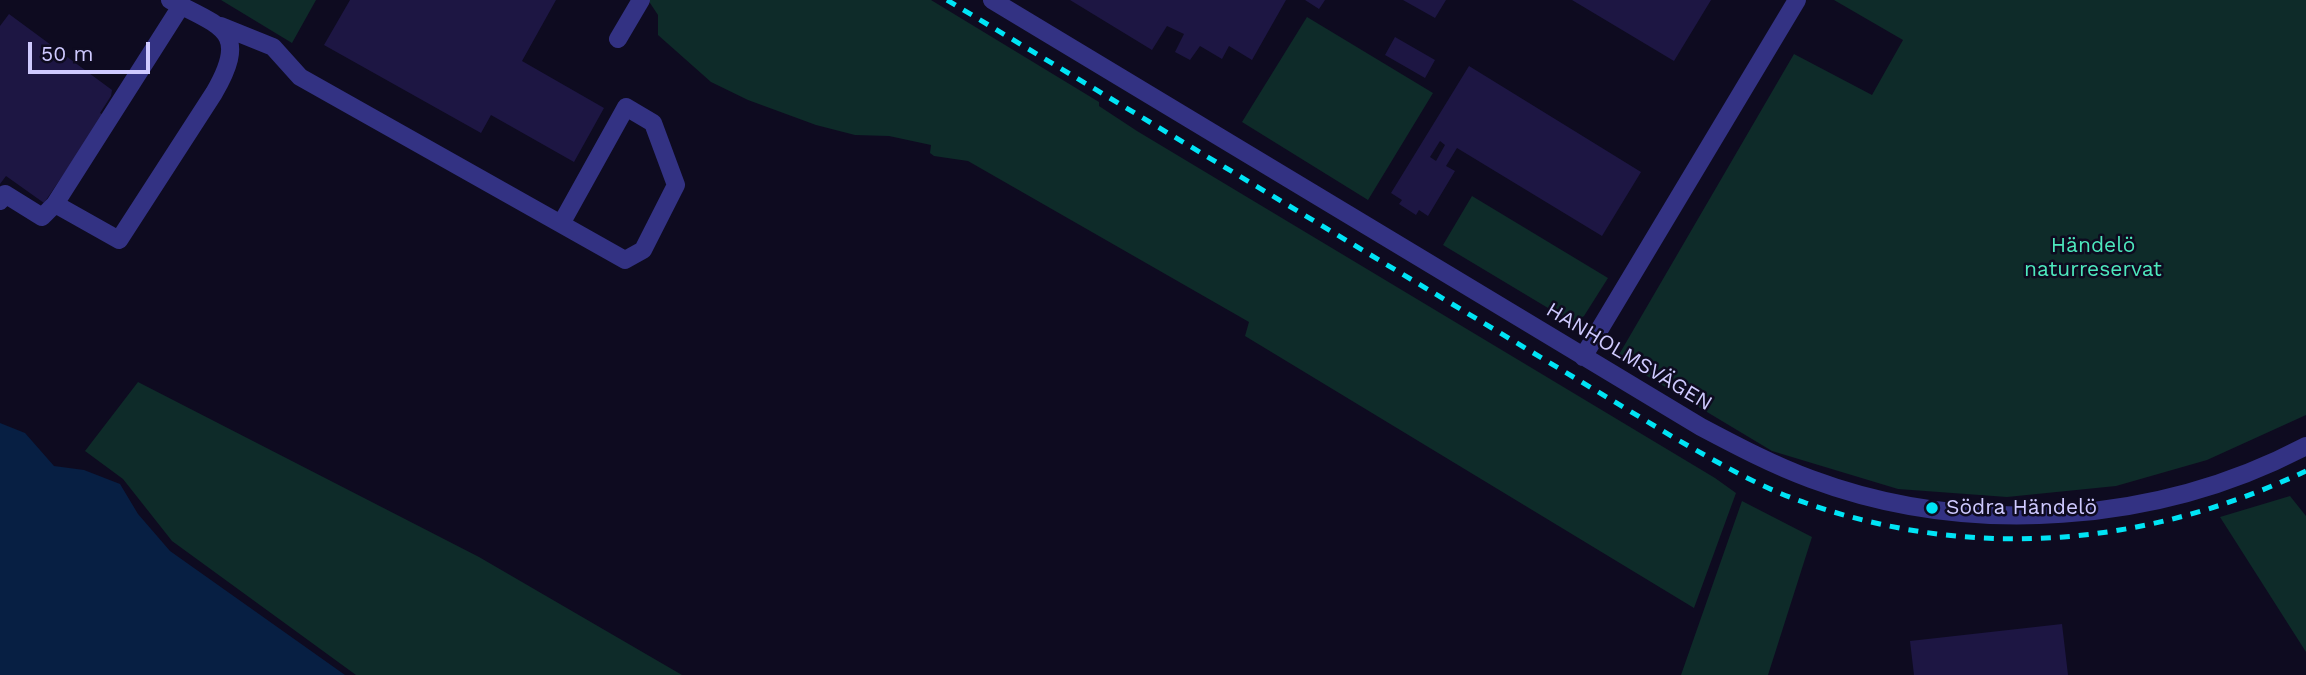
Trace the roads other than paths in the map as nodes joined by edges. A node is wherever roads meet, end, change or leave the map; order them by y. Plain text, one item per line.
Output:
1 (642, 0) edge
2 (992, 0) edge
3 (1797, 0) edge
4 (176, 3) edge
5 (220, 26) junction
6 (618, 39) dead end
7 (0, 201) edge
8 (55, 204) junction
9 (561, 224) junction
10 (1583, 357) junction
11 (2306, 446) edge

1 - 6 street
2 - 10 street, HANHOLMSVÄGEN
3 - 10 street
4 - 5 street
4 - 8 street
5 - 8 street
5 - 9 street
7 - 8 street
9 - 9 street
10 - 11 street, HANHOLMSVÄGEN

